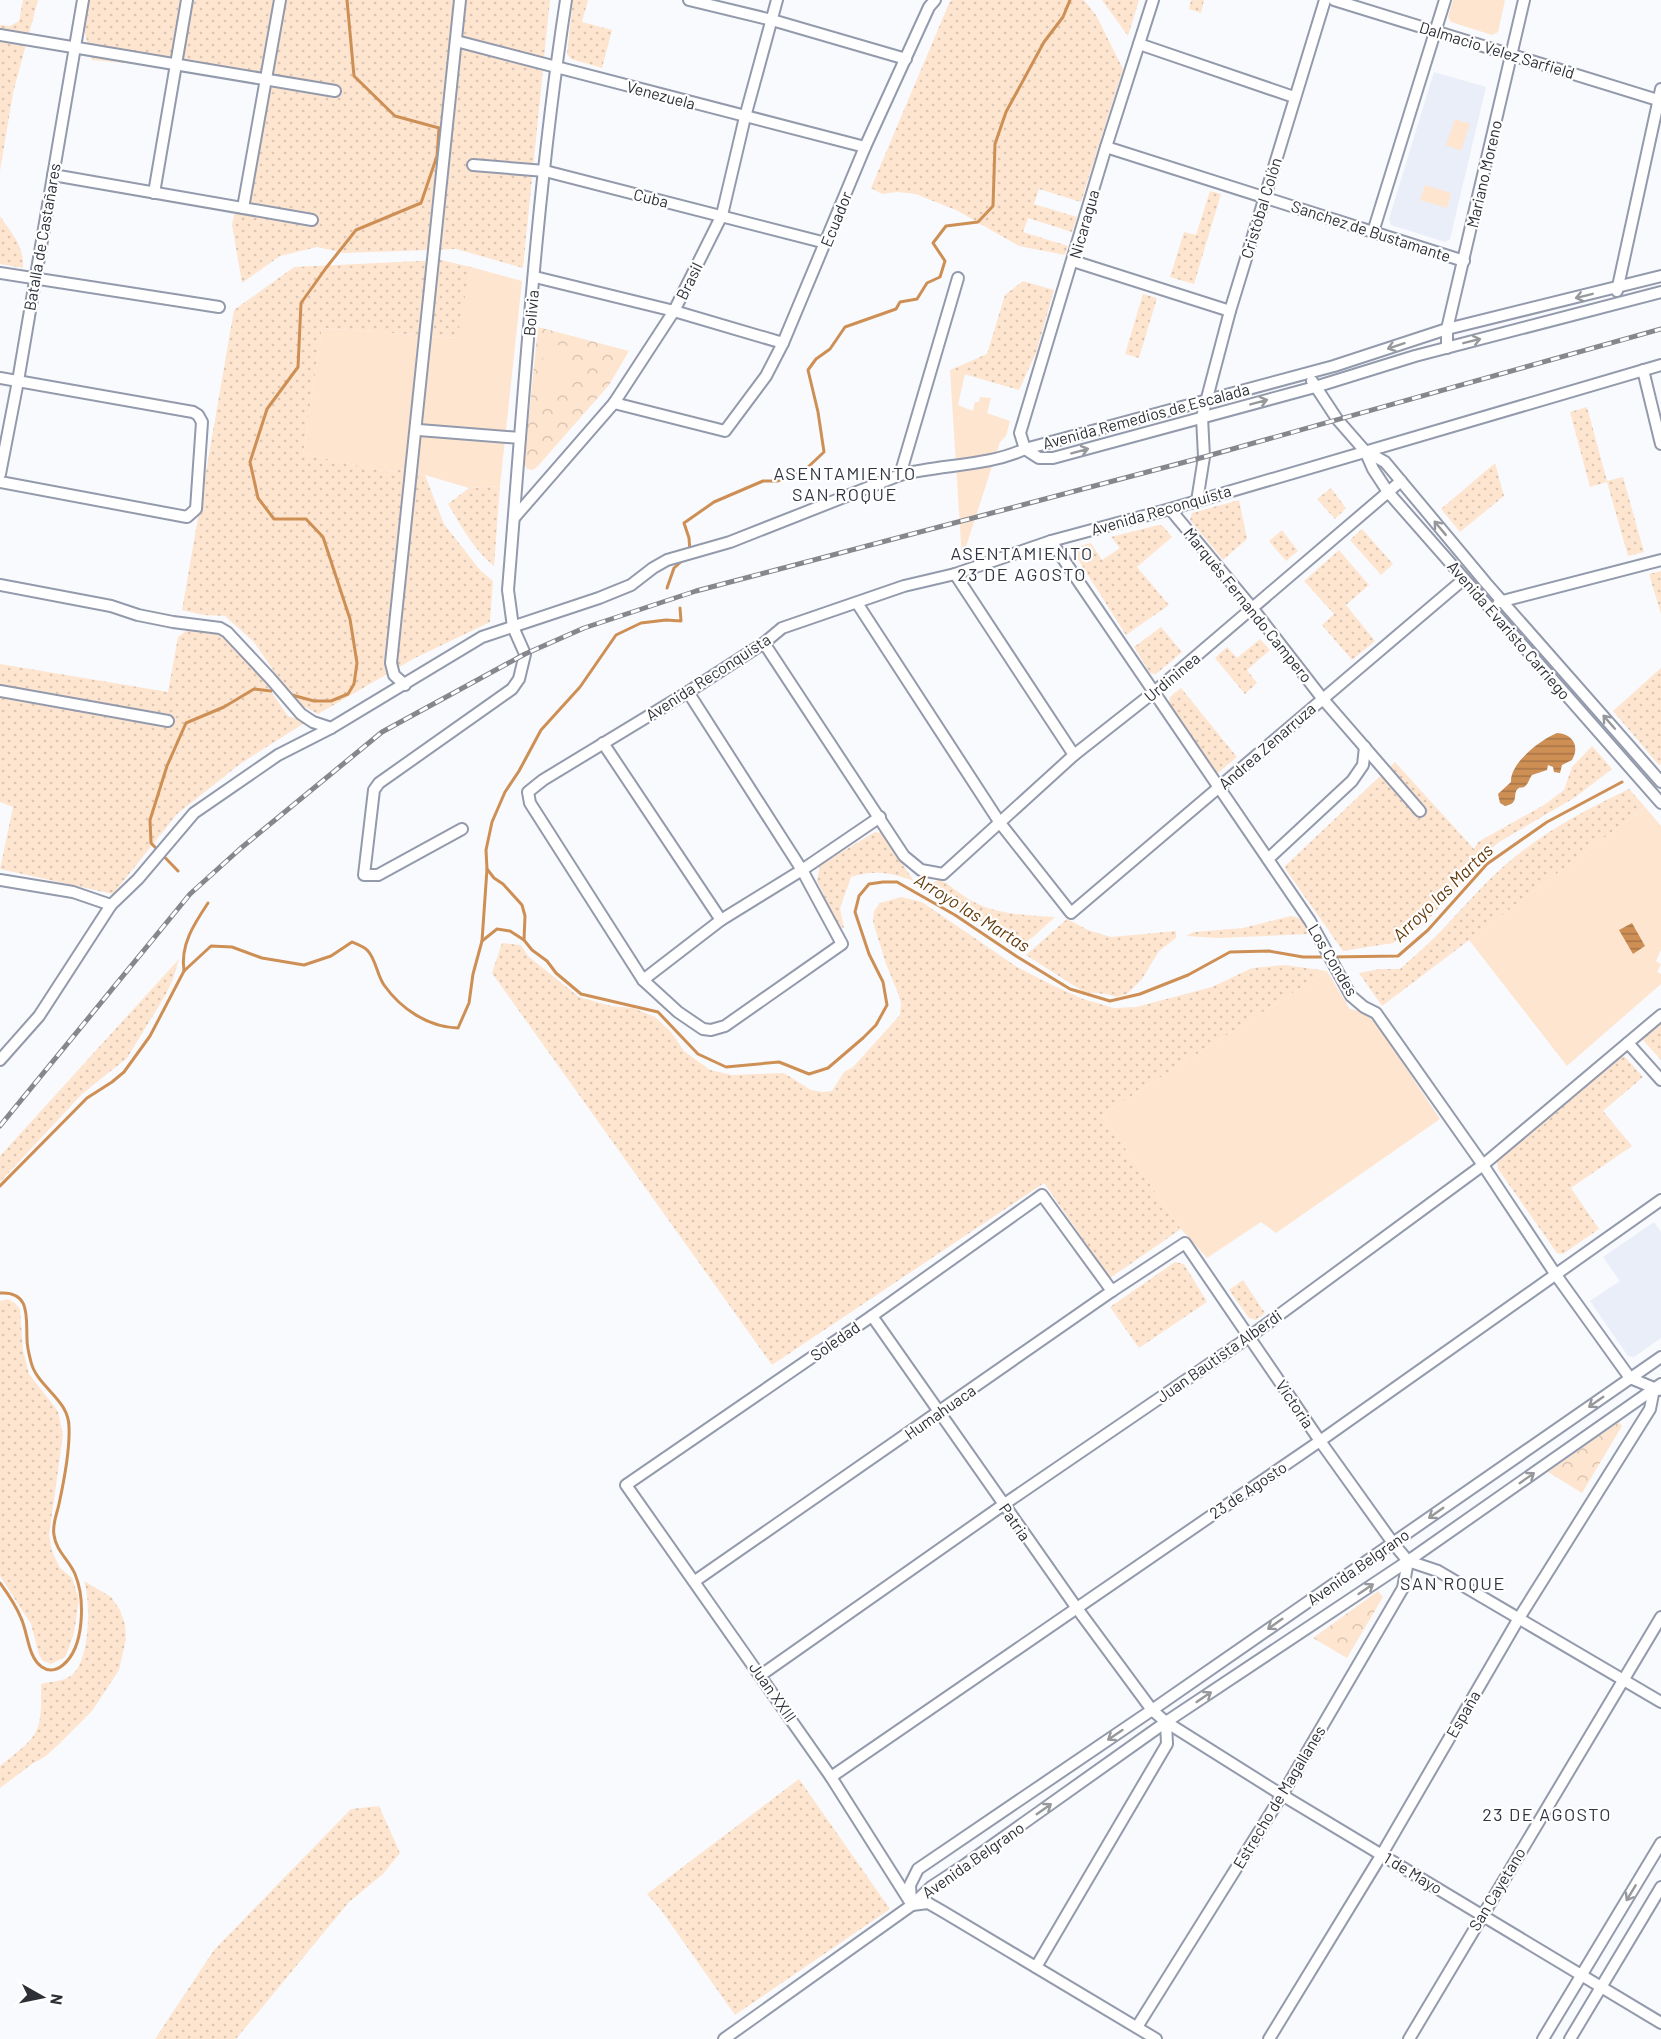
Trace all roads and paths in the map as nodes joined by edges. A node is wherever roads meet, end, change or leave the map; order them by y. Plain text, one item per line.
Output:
1 (83, 0) edge
2 (187, 0) edge
3 (280, 0) edge
4 (460, 0) edge
5 (566, 0) edge
6 (689, 0) edge
7 (777, 0) edge
8 (935, 0) edge
9 (1153, 0) edge
10 (1325, 0) edge
11 (1334, 0) edge
12 (1445, 0) edge
13 (1524, 0) edge
14 (772, 20) junction
15 (1436, 32) junction
16 (0, 35) edge
17 (456, 41) junction
18 (1138, 44) junction
19 (75, 48) junction
20 (1512, 53) junction
21 (906, 59) junction
22 (176, 65) junction
23 (556, 67) junction
24 (266, 80) junction
25 (334, 91) dead end
26 (1294, 97) junction
27 (1660, 97) edge
28 (745, 117) junction
29 (865, 147) junction
30 (1106, 147) junction
31 (473, 165) dead end
32 (545, 171) junction
33 (52, 175) junction
34 (154, 193) junction
35 (1265, 196) junction
36 (243, 208) junction
37 (722, 215) junction
38 (312, 220) dead end
39 (1373, 232) junction
40 (826, 243) junction
41 (1073, 261) junction
42 (1464, 261) junction
43 (0, 273) edge
44 (1661, 276) edge
45 (35, 278) junction
46 (535, 278) junction
47 (958, 278) dead end
48 (1617, 288) junction
49 (1661, 292) edge
50 (1616, 304) junction
51 (219, 307) dead end
52 (674, 311) junction
53 (1230, 311) junction
54 (1447, 329) junction
55 (783, 343) junction
56 (1447, 348) junction
57 (1661, 365) edge
58 (1643, 370) junction
59 (1309, 372) junction
60 (0, 378) edge
61 (18, 381) junction
62 (1315, 387) junction
63 (1207, 399) junction
64 (614, 403) junction
65 (1202, 417) junction
66 (419, 430) dead end
67 (520, 438) junction
68 (1661, 444) edge
69 (1025, 449) junction
70 (1365, 451) junction
71 (0, 474) edge
72 (900, 475) junction
73 (1401, 481) junction
74 (0, 482) edge
75 (1388, 492) junction
76 (1197, 501) junction
77 (1170, 509) junction
78 (514, 518) junction
79 (1051, 541) junction
80 (1661, 560) edge
81 (955, 574) junction
82 (1464, 579) junction
83 (0, 585) edge
84 (1502, 600) junction
85 (857, 603) junction
86 (1253, 609) junction
87 (1490, 610) junction
88 (513, 627) junction
89 (764, 643) junction
90 (405, 685) junction
91 (0, 691) edge
92 (688, 692) junction
93 (1154, 692) junction
94 (1322, 698) junction
95 (168, 721) dead end
96 (331, 728) junction
97 (603, 743) junction
98 (1365, 747) junction
99 (1074, 755) junction
100 (1661, 782) edge
101 (1218, 788) junction
102 (1661, 803) edge
103 (1420, 811) dead end
104 (880, 817) junction
105 (1000, 824) junction
106 (462, 829) dead end
107 (1268, 860) junction
108 (802, 870) junction
109 (0, 880) edge
110 (111, 905) junction
111 (721, 920) junction
112 (643, 980) junction
113 (1661, 1015) edge
114 (1628, 1043) junction
115 (0, 1060) edge
116 (1661, 1080) edge
117 (1483, 1164) junction
118 (1661, 1200) edge
119 (1185, 1243) joint
120 (1556, 1275) junction
121 (1112, 1291) junction
122 (872, 1316) junction
123 (1249, 1337) junction
124 (1661, 1357) edge
125 (1630, 1378) junction
126 (1659, 1388) edge
127 (940, 1412) junction
128 (1320, 1441) junction
129 (626, 1485) joint
130 (1003, 1505) junction
131 (1393, 1543) junction
132 (1408, 1561) junction
133 (695, 1581) junction
134 (1076, 1607) junction
135 (1661, 1617) edge
136 (1519, 1618) junction
137 (761, 1676) junction
138 (1623, 1679) junction
139 (1661, 1702) edge
140 (1152, 1710) junction
141 (1166, 1722) junction
142 (831, 1776) junction
143 (1282, 1795) junction
144 (1661, 1844) edge
145 (1382, 1854) junction
146 (1661, 1887) edge
147 (912, 1905) junction
148 (1482, 1915) junction
149 (1036, 1967) junction
150 (1581, 1975) junction
151 (1601, 1988) junction
152 (1661, 2023) edge
153 (1137, 2027) junction
154 (723, 2039) edge
155 (1156, 2039) edge
156 (1269, 2039) edge
157 (1409, 2039) edge
158 (1544, 2039) edge
159 (1570, 2039) edge

1 - 19 street, Batalla de Castañares
2 - 22 street
3 - 24 street
4 - 17 street
5 - 23 street, Bolivia
6 - 14 street
7 - 14 street, Brasil
8 - 21 street, Ecuador
9 - 18 street, Nicaragua
10 - 26 street, Cristóbal Colón
11 - 15 street, Dalmacio Velez Sarfield
12 - 15 street
13 - 20 street, Mariano Moreno
14 - 21 street
14 - 28 street, Brasil
15 - 20 street, Dalmacio Velez Sarfield
15 - 39 street
16 - 19 street
17 - 23 street, Venezuela
17 - 90 street
18 - 26 street
18 - 30 street, Nicaragua
19 - 22 street
19 - 33 street, Batalla de Castañares
20 - 27 street, Dalmacio Velez Sarfield
20 - 42 street, Mariano Moreno
21 - 29 street, Ecuador
22 - 24 street
22 - 34 street
23 - 28 street, Venezuela
23 - 32 street, Bolivia
24 - 25 street
24 - 36 street
26 - 35 street, Cristóbal Colón
27 - 48 street
28 - 29 street, Venezuela
28 - 37 street, Brasil
29 - 40 street, Ecuador
30 - 35 street, Sanchez de Bustamante
30 - 41 street, Nicaragua
31 - 32 street, Cuba
32 - 37 street, Cuba
32 - 46 street, Bolivia
33 - 34 street
33 - 45 street, Batalla de Castañares
34 - 36 street
35 - 39 street, Sanchez de Bustamante
35 - 53 street, Cristóbal Colón
36 - 38 street
37 - 40 street, Cuba
37 - 52 street, Brasil
39 - 42 street, Sanchez de Bustamante
40 - 55 street, Ecuador
41 - 53 street
41 - 69 street, Nicaragua
42 - 54 street, Mariano Moreno
43 - 45 street
44 - 48 street, Avenida Remedios de Escalada
45 - 51 street
45 - 61 street, Batalla de Castañares
46 - 52 street
46 - 67 street, Bolivia
47 - 72 street
48 - 50 street
48 -> 54 street, Avenida Remedios de Escalada
49 - 50 street, Avenida Remedios de Escalada
56 -> 50 street, Avenida Remedios de Escalada
52 - 55 street
52 - 64 street, Brasil
53 - 63 street, Cristóbal Colón
54 - 56 street, Mariano Moreno
54 -> 59 street, Avenida Remedios de Escalada
55 - 64 street, Ecuador
56 - 62 street, Avenida Remedios de Escalada
57 - 58 street, Avenida Reconquista
58 - 68 street
58 - 70 street, Avenida Reconquista
59 - 62 street, Avenida Evaristo Carriego
59 - 63 street, Avenida Remedios de Escalada
60 - 61 street
61 - 71 street, Batalla de Castañares
61 - 74 street
65 -> 62 street, Avenida Remedios de Escalada
62 - 70 street, Avenida Evaristo Carriego
63 - 65 street, Cristóbal Colón
63 - 69 street, Avenida Remedios de Escalada
64 - 78 street, Brasil
69 -> 65 street, Avenida Remedios de Escalada
65 - 76 street, Cristóbal Colón
66 - 67 street
67 - 78 street, Bolivia
69 - 72 street
70 - 73 street, Avenida Evaristo Carriego
70 - 75 street, Avenida Evaristo Carriego
70 - 76 street, Avenida Reconquista
72 - 88 street
73 - 75 street, Urdininea
84 -> 73 street, Avenida Evaristo Carriego
75 - 82 street, Avenida Evaristo Carriego
75 - 86 street, Urdininea
76 - 77 street, Avenida Reconquista
77 - 79 street, Avenida Reconquista
77 - 86 street, Marqués Fernando Campero
78 - 88 street, Bolivia
79 - 81 street, Avenida Reconquista
79 - 93 street, Los Condes
80 - 84 street
81 - 85 street, Avenida Reconquista
81 - 99 street
82 - 87 street, Avenida Evaristo Carriego
82 - 94 street, Andrea Zenarruza
83 - 96 street
84 - 87 street
100 -> 84 street, Avenida Evaristo Carriego
85 - 89 street, Avenida Reconquista
85 - 105 street
86 - 93 street, Urdininea
86 - 94 street, Marqués Fernando Campero
87 - 102 street, Avenida Evaristo Carriego
88 - 90 street
88 - 106 street, Bolivia
89 - 92 street, Avenida Reconquista
89 - 104 street
90 - 96 street
91 - 95 street
92 - 97 street, Avenida Reconquista
92 - 108 street
93 - 99 street, Urdininea
93 - 101 street, Los Condes
94 - 98 street, Marqués Fernando Campero
94 - 101 street, Andrea Zenarruza
96 - 110 street
97 - 111 street
97 - 112 street, Avenida Reconquista
98 - 103 street, Marqués Fernando Campero
98 - 107 street
99 - 105 street, Urdininea
101 - 105 street, Andrea Zenarruza
101 - 107 street, Los Condes
104 - 105 street, Urdininea
104 - 108 street
107 - 117 street, Los Condes
108 - 111 street
108 - 112 street
109 - 110 street
110 - 115 street
111 - 112 street
113 - 114 street, Juan Bautista Alberdi
114 - 116 street
114 - 117 street, Juan Bautista Alberdi
117 - 120 street, Los Condes
117 - 123 street, Juan Bautista Alberdi
118 - 120 street, 23 de Agosto
119 - 121 street, Humahuaca
119 - 123 street, Victoria
120 - 125 street, Los Condes
120 - 128 street, 23 de Agosto
121 - 122 street, Soledad
121 - 127 street, Humahuaca
122 - 127 street, Patria
122 - 129 street, Soledad
123 - 128 street, Victoria
123 - 130 street, Juan Bautista Alberdi
124 - 125 street, Avenida Belgrano
125 - 126 street, Los Condes
125 -> 131 street, Avenida Belgrano
132 -> 126 street, Avenida Belgrano
126 - 136 street, España
127 - 130 street, Patria
127 - 133 street, Humahuaca
128 - 131 street, Victoria
128 - 134 street, 23 de Agosto
129 - 133 street, Juan XXIII
130 - 134 street, Patria
130 - 137 street, Juan Bautista Alberdi
131 - 132 street, Victoria
131 -> 140 street, Avenida Belgrano
132 - 136 street
141 -> 132 street, Avenida Belgrano
132 - 143 street, Estrecho de Magallanes
133 - 137 street, Juan XXIII
134 - 140 street, Patria
134 - 142 street, 23 de Agosto
135 - 138 street, San Cayetano
136 - 138 street
136 - 145 street, España
137 - 142 street, Juan XXIII
138 - 139 street
138 - 148 street, San Cayetano
140 - 141 street, Patria
140 -> 147 street, Avenida Belgrano
141 - 143 street, 1 de Mayo
147 -> 141 street, Avenida Belgrano
141 - 149 street
142 - 147 street, Juan XXIII
143 - 145 street, 1 de Mayo
143 - 153 street, Estrecho de Magallanes
144 -> 150 street
145 - 148 street, 1 de Mayo
145 - 156 street, España
146 - 151 street
147 - 149 street
147 - 154 street
148 - 150 street, 1 de Mayo
148 - 157 street, San Cayetano
149 - 153 street
150 - 151 street, 1 de Mayo
150 - 158 street
151 - 152 street, 1 de Mayo
151 - 159 street
153 - 155 street

